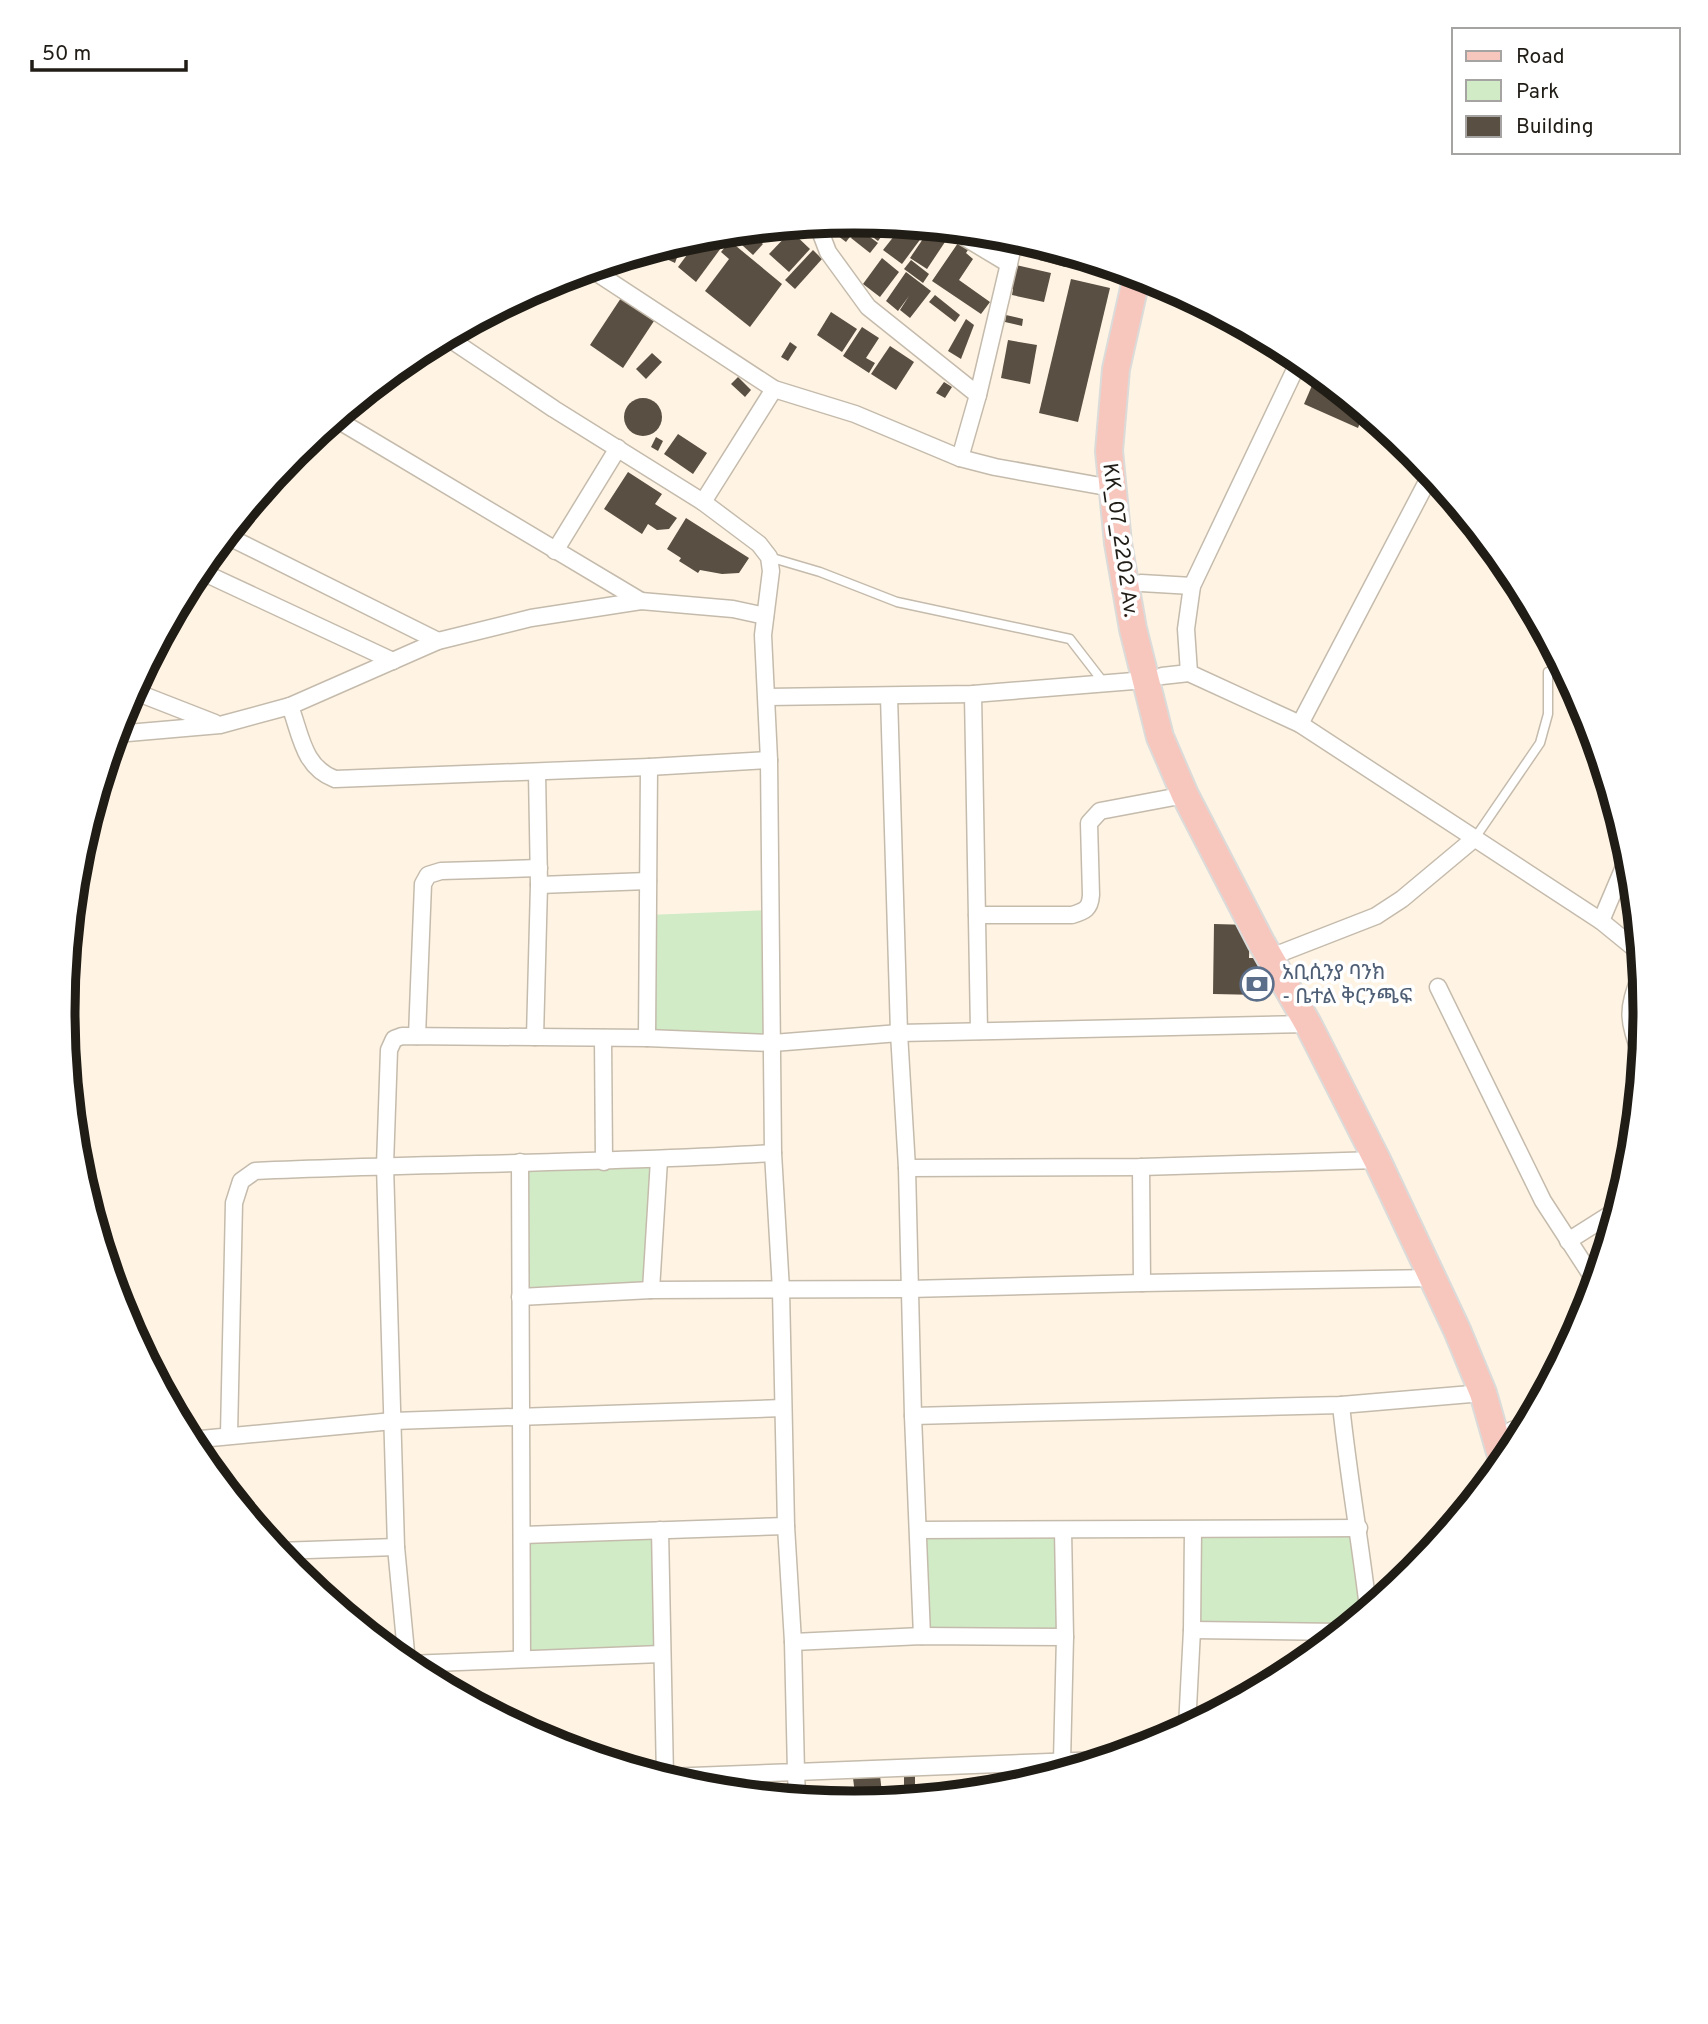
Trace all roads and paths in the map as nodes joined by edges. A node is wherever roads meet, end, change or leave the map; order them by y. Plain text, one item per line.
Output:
1 (821, 234) edge
2 (974, 243) edge
3 (1012, 250) edge
4 (1009, 264) junction
5 (602, 276) edge
6 (1134, 286) edge
7 (1149, 292) edge
8 (456, 343) edge
9 (1295, 370) edge
10 (774, 389) junction
11 (978, 395) junction
12 (344, 424) edge
13 (618, 448) junction
14 (960, 458) junction
15 (1426, 484) edge
16 (1112, 488) junction
17 (703, 502) junction
18 (235, 540) edge
19 (555, 551) junction
20 (769, 557) junction
21 (209, 575) edge
22 (1141, 583) junction
23 (1192, 586) junction
24 (642, 601) junction
25 (765, 616) junction
26 (438, 641) junction
27 (393, 660) junction
28 (1548, 672) dead end
29 (1189, 673) junction
30 (1154, 678) junction
31 (1104, 683) junction
32 (973, 694) junction
33 (144, 695) edge
34 (889, 696) junction
35 (767, 697) junction
36 (290, 706) junction
37 (1300, 724) junction
38 (220, 725) junction
39 (128, 733) edge
40 (769, 760) junction
41 (649, 767) junction
42 (537, 772) junction
43 (1185, 795) junction
44 (1475, 838) junction
45 (539, 868) junction
46 (1620, 875) edge
47 (648, 881) junction
48 (539, 885) junction
49 (977, 915) junction
50 (1601, 921) junction
51 (1629, 945) edge
52 (1281, 953) junction
53 (1438, 987) dead end
54 (1632, 996) edge
55 (1308, 1024) junction
56 (1632, 1030) edge
57 (979, 1031) junction
58 (899, 1033) junction
59 (417, 1036) junction
60 (535, 1037) junction
61 (603, 1038) junction
62 (647, 1038) junction
63 (774, 1043) junction
64 (773, 1153) junction
65 (659, 1160) junction
66 (1377, 1160) junction
67 (520, 1162) junction
68 (604, 1162) junction
69 (385, 1165) junction
70 (1141, 1167) junction
71 (906, 1168) junction
72 (1605, 1217) edge
73 (1568, 1241) junction
74 (1588, 1270) edge
75 (1433, 1278) junction
76 (1142, 1283) junction
77 (909, 1289) junction
78 (651, 1290) junction
79 (780, 1290) junction
80 (520, 1297) junction
81 (1483, 1393) junction
82 (1341, 1405) junction
83 (783, 1408) junction
84 (521, 1416) junction
85 (913, 1416) junction
86 (393, 1421) junction
87 (1514, 1425) edge
88 (229, 1435) junction
89 (202, 1438) edge
90 (1499, 1449) edge
91 (786, 1526) junction
92 (1359, 1528) junction
93 (660, 1530) junction
94 (919, 1530) junction
95 (1063, 1530) junction
96 (1193, 1530) junction
97 (523, 1535) junction
98 (397, 1547) junction
99 (292, 1551) edge
100 (1367, 1597) edge
101 (1192, 1630) junction
102 (1326, 1632) edge
103 (922, 1636) junction
104 (1065, 1637) junction
105 (793, 1642) junction
106 (406, 1649) edge
107 (661, 1654) junction
108 (522, 1659) junction
109 (426, 1663) edge
110 (1188, 1715) edge
111 (1062, 1761) junction
112 (1066, 1761) edge
113 (665, 1767) edge
114 (796, 1772) junction
115 (701, 1776) edge
116 (797, 1788) edge

1 - 11 street
2 - 4 street
3 - 4 street
4 - 11 street
5 - 10 street
6 - 16 main road, KK_07_2202 Av.
7 - 22 main road
8 - 13 street
9 - 23 street
10 - 14 street
10 - 17 street
11 - 14 street
12 - 19 street
13 - 17 street
13 - 19 street
14 - 16 street
15 - 37 street
16 - 30 main road, KK_07_2202 Av.
17 - 20 street
18 - 26 street
19 - 24 street
20 - 25 street
20 - 31 lane
21 - 27 street
22 - 23 street
22 - 30 main road
23 - 29 street
24 - 25 street
24 - 26 street
25 - 35 street
26 - 27 street
27 - 36 street
28 - 44 lane
29 - 30 street
29 - 37 street
30 - 31 street
30 - 43 main road
30 - 52 main road
31 - 32 street
32 - 34 street
32 - 49 street
33 - 38 street
34 - 35 street
34 - 58 street
35 - 40 street
36 - 38 street
36 - 42 street
37 - 44 street
38 - 39 street
40 - 41 street
40 - 63 street
41 - 42 street
41 - 47 street
42 - 45 street
43 - 49 street
43 - 55 main road
44 - 50 street
44 - 52 street
45 - 48 street
45 - 59 street
46 - 50 street
47 - 48 street
47 - 62 street
48 - 60 street
49 - 57 street
50 - 51 street
52 - 87 main road
53 - 73 street
54 - 56 street
55 - 57 street
55 - 66 main road
57 - 58 street
58 - 63 street
58 - 71 street
59 - 60 street
59 - 69 street
60 - 61 street
61 - 62 street
61 - 68 street
62 - 63 street
63 - 64 street
64 - 65 street
64 - 79 street
65 - 68 street
65 - 78 street
66 - 70 street
66 - 75 main road
67 - 68 street
67 - 69 street
67 - 80 street
69 - 86 street
69 - 88 street
70 - 71 street
70 - 76 street
71 - 77 street
72 - 73 street
73 - 74 street
75 - 76 street
75 - 81 main road
76 - 77 street
77 - 79 street
77 - 85 street
78 - 79 street
78 - 80 street
79 - 83 street
80 - 84 street
81 - 82 street
81 - 90 main road
82 - 85 street
82 - 92 street
83 - 84 street
83 - 91 street
84 - 86 street
84 - 97 street
85 - 94 street
86 - 88 street
86 - 98 street
88 - 89 street
91 - 93 street
91 - 105 street
92 - 96 street
92 - 100 street
93 - 97 street
93 - 107 street
94 - 95 street
94 - 103 street
95 - 96 street
95 - 104 street
96 - 101 street
97 - 108 street
98 - 99 street
98 - 106 street
101 - 102 street
101 - 110 street
103 - 104 street
103 - 105 street
104 - 111 street
105 - 114 street
107 - 108 street
107 - 113 street
108 - 109 street
111 - 112 street
111 - 114 street
114 - 115 street
114 - 116 street

